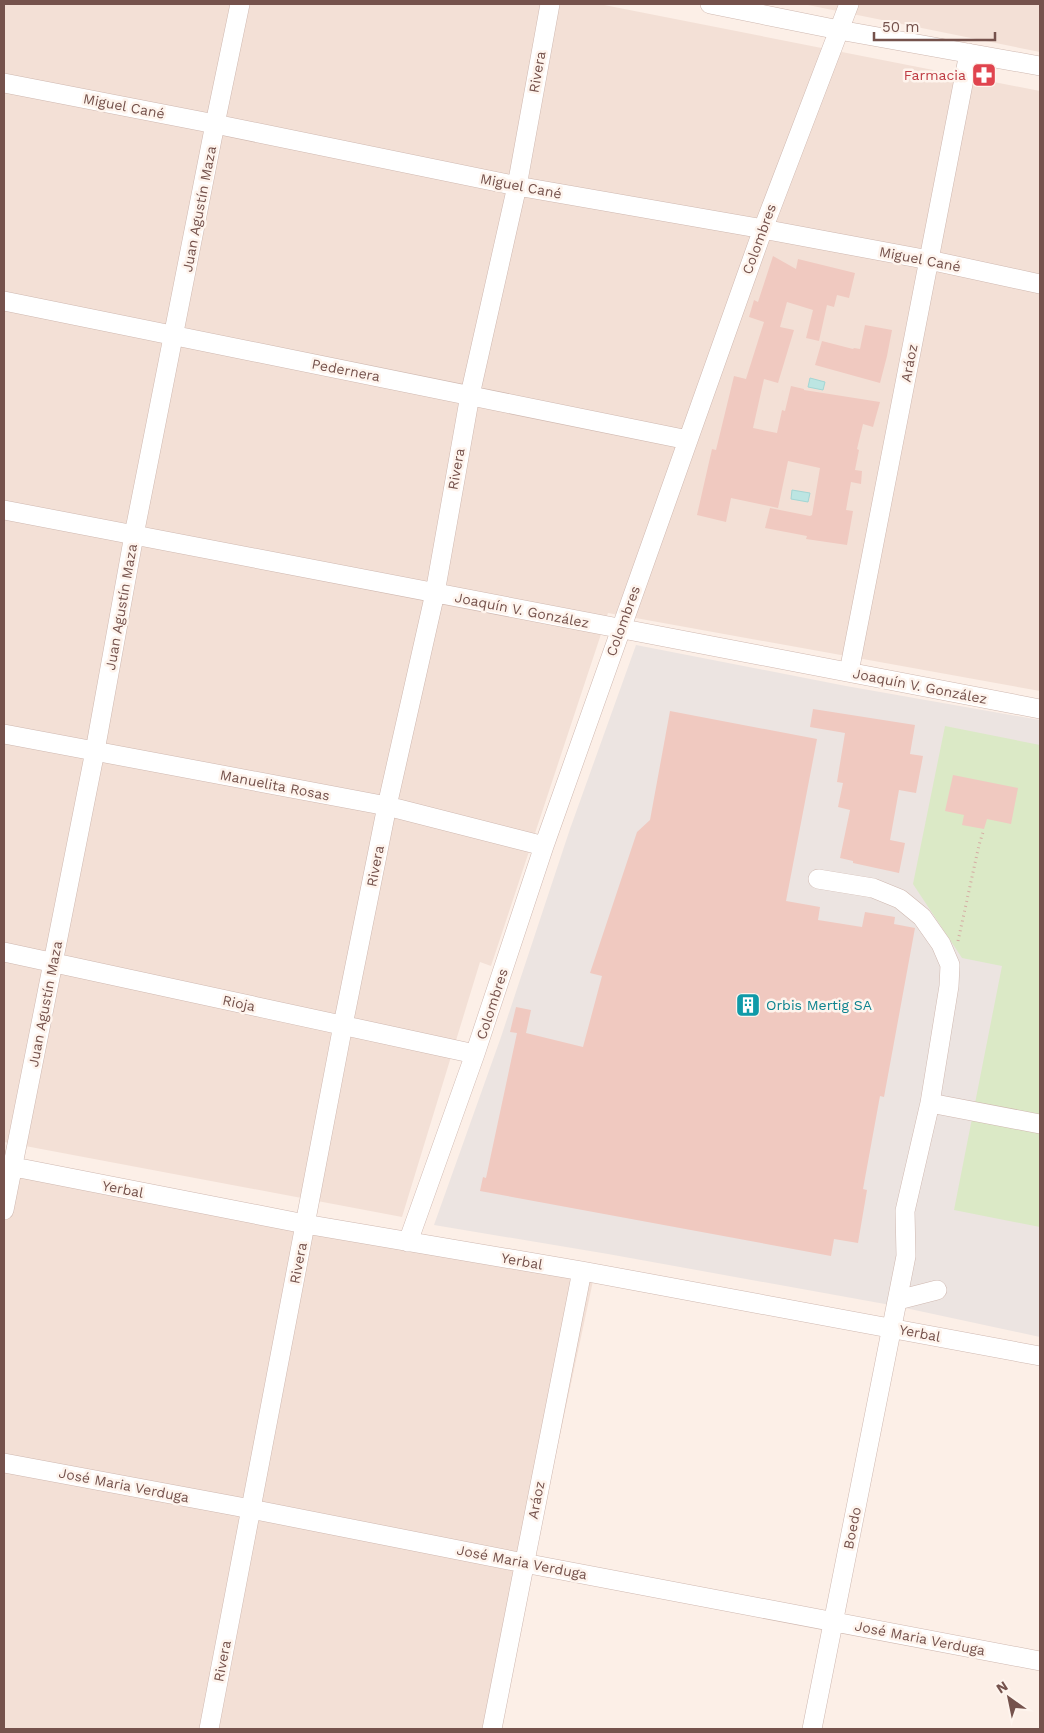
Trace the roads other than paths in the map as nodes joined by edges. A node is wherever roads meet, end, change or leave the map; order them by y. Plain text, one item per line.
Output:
1 (240, 4) edge
2 (550, 4) edge
3 (710, 4) edge
4 (850, 4) edge
5 (839, 30) junction
6 (969, 53) junction
7 (1040, 66) edge
8 (4, 83) edge
9 (215, 124) junction
10 (517, 186) junction
11 (762, 229) junction
12 (929, 260) junction
13 (1040, 284) edge
14 (4, 301) edge
15 (174, 336) junction
16 (470, 395) junction
17 (688, 440) junction
18 (4, 510) edge
19 (134, 535) junction
20 (434, 593) junction
21 (621, 628) junction
22 (849, 672) junction
23 (1039, 704) edge
24 (4, 734) edge
25 (95, 751) junction
26 (387, 806) junction
27 (544, 846) junction
28 (818, 879) dead end
29 (4, 952) edge
30 (53, 963) junction
31 (343, 1025) junction
32 (475, 1054) junction
33 (930, 1103) junction
34 (1040, 1124) edge
35 (8, 1166) edge
36 (4, 1210) edge
37 (306, 1224) junction
38 (408, 1242) junction
39 (582, 1271) junction
40 (937, 1290) dead end
41 (898, 1300) junction
42 (891, 1327) junction
43 (1040, 1356) edge
44 (4, 1463) edge
45 (251, 1509) junction
46 (524, 1563) junction
47 (833, 1621) junction
48 (1040, 1661) edge
49 (210, 1729) edge
50 (492, 1729) edge
51 (812, 1729) edge

1 - 9 street, Juan Agustín Maza
2 - 10 street, Rivera
3 - 5 street
4 - 5 street, Colombres
5 - 6 street
5 - 11 street, Colombres
6 - 7 street
6 - 12 street, Aráoz
8 - 9 street, Miguel Cané
9 - 10 street, Miguel Cané
9 - 15 street, Juan Agustín Maza
10 - 11 street, Miguel Cané
10 - 16 street, Rivera
11 - 12 street, Miguel Cané
11 - 17 street, Colombres
12 - 13 street, Miguel Cané
12 - 22 street, Aráoz
14 - 15 street, Pedernera
15 - 16 street, Pedernera
15 - 19 street, Juan Agustín Maza
16 - 17 street, Pedernera
16 - 20 street, Rivera
17 - 21 street, Colombres
18 - 19 street, Joaquín V. González
19 - 20 street, Joaquín V. González
19 - 25 street, Juan Agustín Maza
20 - 21 street, Joaquín V. González
20 - 26 street, Rivera
21 - 22 street, Joaquín V. González
21 - 27 street, Colombres
22 - 23 street, Joaquín V. González
24 - 25 street, Manuelita Rosas
25 - 26 street, Manuelita Rosas
25 - 30 street, Juan Agustín Maza
26 - 27 street, Manuelita Rosas
26 - 31 street, Rivera
27 - 32 street, Colombres
28 - 33 street, Boedo
29 - 30 street, Rioja
30 - 31 street, Rioja
30 - 35 street, Juan Agustín Maza
31 - 32 street, Rioja
31 - 37 street, Rivera
32 - 38 street, Colombres
33 - 34 street
33 - 41 street, Boedo
35 - 36 street, Juan Agustín Maza
35 - 37 street, Yerbal
37 - 38 street, Yerbal
37 - 45 street, Rivera
38 - 39 street, Yerbal
39 - 42 street, Yerbal
39 - 46 street, Aráoz
40 - 41 street
41 - 42 street, Boedo
42 - 43 street, Yerbal
42 - 47 street, Boedo
44 - 45 street, José Maria Verduga
45 - 46 street, José Maria Verduga
45 - 49 street, Rivera
46 - 47 street, José Maria Verduga
46 - 50 street, Aráoz
47 - 48 street, José Maria Verduga
47 - 51 street, Boedo

